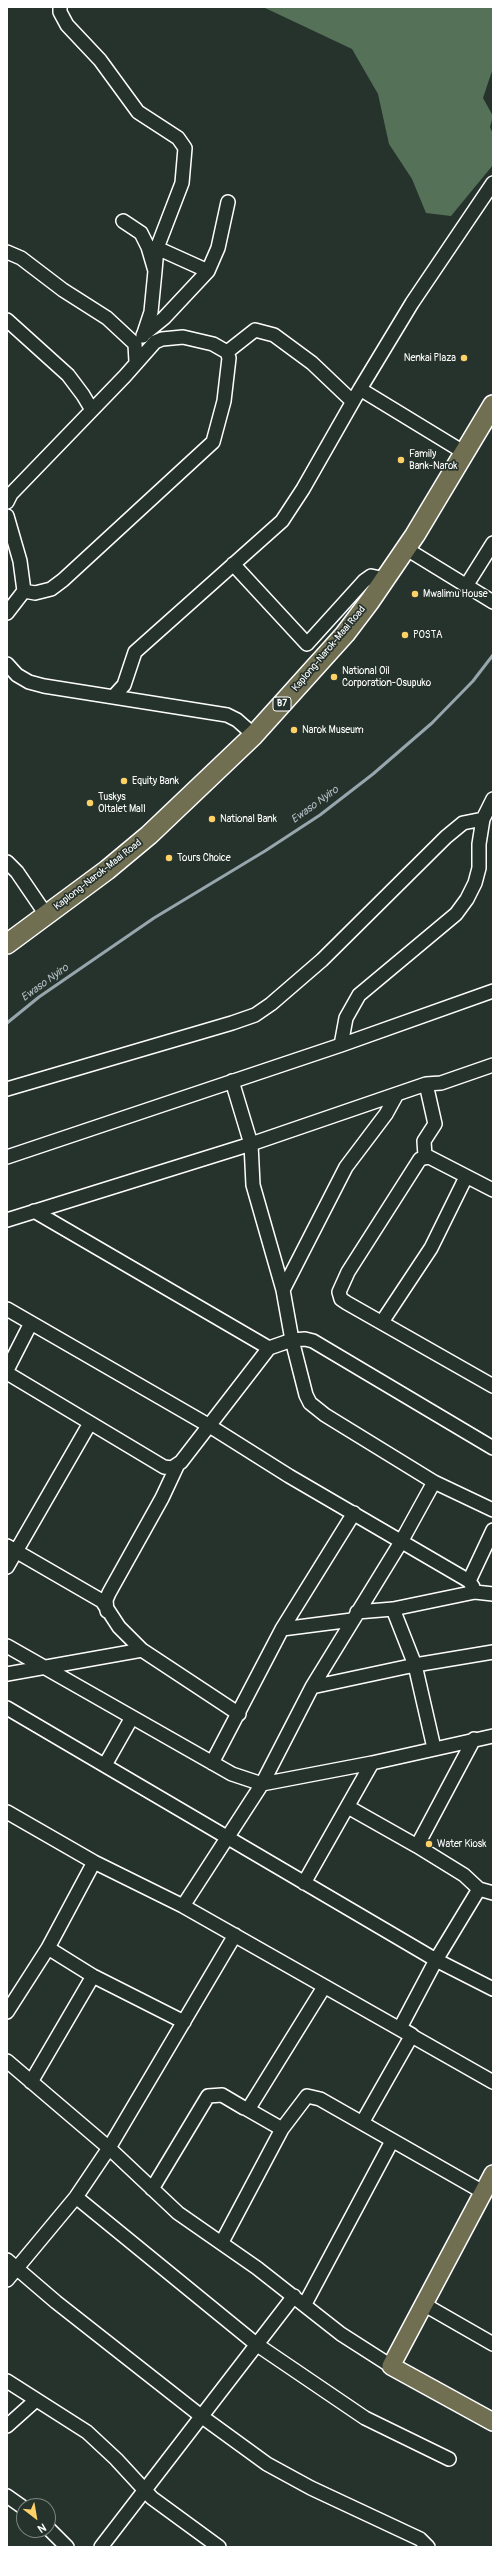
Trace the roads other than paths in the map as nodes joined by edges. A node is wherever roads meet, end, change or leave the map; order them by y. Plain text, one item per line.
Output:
1 (60, 7) edge
2 (493, 183) edge
3 (228, 202) dead end
4 (123, 221) dead end
5 (156, 248) junction
6 (7, 252) edge
7 (155, 271) junction
8 (208, 271) junction
9 (7, 320) edge
10 (139, 340) junction
11 (227, 352) junction
12 (136, 362) junction
13 (360, 389) junction
14 (352, 401) junction
15 (493, 405) edge
16 (92, 410) junction
17 (465, 452) junction
18 (7, 502) edge
19 (7, 516) edge
20 (493, 543) edge
21 (405, 548) junction
22 (233, 564) junction
23 (385, 579) junction
24 (466, 586) junction
25 (24, 591) junction
26 (493, 602) edge
27 (7, 613) edge
28 (7, 664) edge
29 (114, 696) junction
30 (254, 735) junction
31 (493, 799) edge
32 (483, 819) junction
33 (7, 862) edge
34 (47, 916) junction
35 (7, 944) edge
36 (493, 991) edge
37 (341, 1046) junction
38 (493, 1065) edge
39 (232, 1081) junction
40 (426, 1084) junction
41 (7, 1089) edge
42 (397, 1094) junction
43 (251, 1144) junction
44 (425, 1156) junction
45 (7, 1157) edge
46 (466, 1177) junction
47 (493, 1190) edge
48 (34, 1211) junction
49 (7, 1220) edge
50 (283, 1290) junction
51 (7, 1309) edge
52 (382, 1322) junction
53 (31, 1323) junction
54 (292, 1340) junction
55 (269, 1348) junction
56 (7, 1370) edge
57 (7, 1373) edge
58 (493, 1386) edge
59 (90, 1423) junction
60 (208, 1425) junction
61 (493, 1448) edge
62 (177, 1466) junction
63 (434, 1482) junction
64 (491, 1505) edge
65 (354, 1513) junction
66 (493, 1530) edge
67 (401, 1542) junction
68 (11, 1548) edge
69 (7, 1567) edge
70 (472, 1586) junction
71 (493, 1594) edge
72 (393, 1609) junction
73 (107, 1610) junction
74 (355, 1616) junction
75 (282, 1629) junction
76 (7, 1646) edge
77 (142, 1650) junction
78 (493, 1652) edge
79 (415, 1665) junction
80 (44, 1666) junction
81 (7, 1674) edge
82 (312, 1688) junction
83 (7, 1708) edge
84 (238, 1714) junction
85 (131, 1719) junction
86 (493, 1736) edge
87 (474, 1739) junction
88 (434, 1748) junction
89 (212, 1762) junction
90 (372, 1763) junction
91 (105, 1765) junction
92 (262, 1784) junction
93 (348, 1807) junction
94 (7, 1812) edge
95 (229, 1837) junction
96 (418, 1846) junction
97 (94, 1862) junction
98 (304, 1883) junction
99 (479, 1889) junction
100 (493, 1893) edge
101 (183, 1906) junction
102 (235, 1935) junction
103 (48, 1948) junction
104 (436, 1960) junction
105 (93, 1976) junction
106 (324, 1987) junction
107 (493, 1989) edge
108 (7, 2012) edge
109 (184, 2022) junction
110 (400, 2028) junction
111 (7, 2061) edge
112 (31, 2082) junction
113 (493, 2082) edge
114 (247, 2109) junction
115 (362, 2123) junction
116 (282, 2129) junction
117 (392, 2141) junction
118 (109, 2148) junction
119 (493, 2174) edge
120 (152, 2189) junction
121 (483, 2192) junction
122 (76, 2197) junction
123 (222, 2242) junction
124 (7, 2260) edge
125 (18, 2269) junction
126 (7, 2280) edge
127 (294, 2296) junction
128 (305, 2304) junction
129 (425, 2305) junction
130 (256, 2344) junction
131 (493, 2344) edge
132 (391, 2366) junction
133 (7, 2381) edge
134 (35, 2401) junction
135 (201, 2416) junction
136 (493, 2422) edge
137 (7, 2426) edge
138 (449, 2459) dead end
139 (144, 2490) junction
140 (7, 2496) edge
141 (16, 2502) edge
142 (56, 2536) edge
143 (68, 2547) edge
144 (101, 2547) edge
145 (219, 2547) edge
146 (428, 2547) edge

1 - 5 street
2 - 13 street
3 - 8 street
4 - 7 street
5 - 7 street
5 - 8 street
6 - 10 street
7 - 10 street
8 - 10 street
9 - 16 street
10 - 12 street
11 - 12 street
11 - 14 street
11 - 25 street
12 - 16 street
13 - 14 street
13 - 17 street
14 - 22 street
15 - 17 highway, Kaplong-Narok-Maai Road / B7
16 - 18 street
17 - 21 highway, Kaplong-Narok-Maai Road / B7
19 - 25 street
20 - 24 street
21 - 23 highway, Kaplong-Narok-Maai Road / B7
21 - 24 street
22 - 23 street
22 - 29 street
23 - 30 highway, Kaplong-Narok-Maai Road / B7
24 - 26 street
25 - 27 street
28 - 29 street
29 - 30 street
30 - 34 highway, Kaplong-Narok-Maai Road / B7
31 - 32 street
32 - 37 street
32 - 41 street
33 - 34 street
34 - 35 highway, Kaplong-Narok-Maai Road / B7
36 - 37 street
37 - 39 street
38 - 40 street
39 - 43 street
39 - 45 street
40 - 42 street
40 - 44 street
42 - 43 street
42 - 50 street
43 - 48 street
43 - 50 street
44 - 46 street
44 - 52 street
46 - 47 street
46 - 52 street
48 - 49 street
48 - 55 street
50 - 54 street
51 - 53 street
52 - 58 street
53 - 56 street
53 - 60 street
54 - 55 street
54 - 61 street
54 - 63 street
55 - 60 street
57 - 59 street
59 - 62 street
59 - 68 street
60 - 62 street
60 - 65 street
62 - 73 street
63 - 64 street
63 - 67 street
65 - 67 street
65 - 75 street
66 - 70 street
67 - 70 street
67 - 74 street
68 - 69 street
68 - 73 street
70 - 71 street
70 - 72 street
72 - 74 street
72 - 79 street
73 - 77 street
74 - 75 street
74 - 82 street
75 - 84 street
76 - 80 street
77 - 80 street
77 - 84 street
78 - 79 street
79 - 82 street
79 - 88 street
80 - 81 street
80 - 85 street
82 - 92 street
83 - 91 street
84 - 89 street
85 - 89 street
85 - 91 street
86 - 87 street
87 - 88 street
87 - 96 street
88 - 90 street
89 - 92 street
90 - 92 street
90 - 93 street
91 - 95 street
92 - 95 street
93 - 96 street
93 - 98 street
94 - 97 street
95 - 98 street
95 - 101 street
96 - 99 street
97 - 101 street
97 - 103 street
98 - 104 street
99 - 100 street
99 - 104 street
101 - 102 street
102 - 106 street
102 - 109 street
103 - 105 street
103 - 108 street
104 - 107 street
104 - 110 street
105 - 109 street
105 - 112 street
106 - 110 street
106 - 114 street
109 - 118 street
110 - 113 street
110 - 115 street
111 - 112 street
112 - 118 street
114 - 116 street
114 - 120 street
115 - 116 street
115 - 117 street
116 - 123 street
117 - 121 street
117 - 128 street
118 - 120 street
118 - 122 street
119 - 121 main road
120 - 123 street
121 - 129 main road
122 - 125 street
122 - 130 street
123 - 127 street
124 - 125 street
125 - 126 street
125 - 135 street
127 - 128 street
127 - 130 street
128 - 132 street
129 - 131 street
129 - 132 main road
130 - 135 street
130 - 138 street
132 - 136 main road
133 - 134 street
134 - 137 street
134 - 139 street
135 - 139 street
135 - 146 street
139 - 144 street
139 - 145 street
140 - 141 street
142 - 143 street

